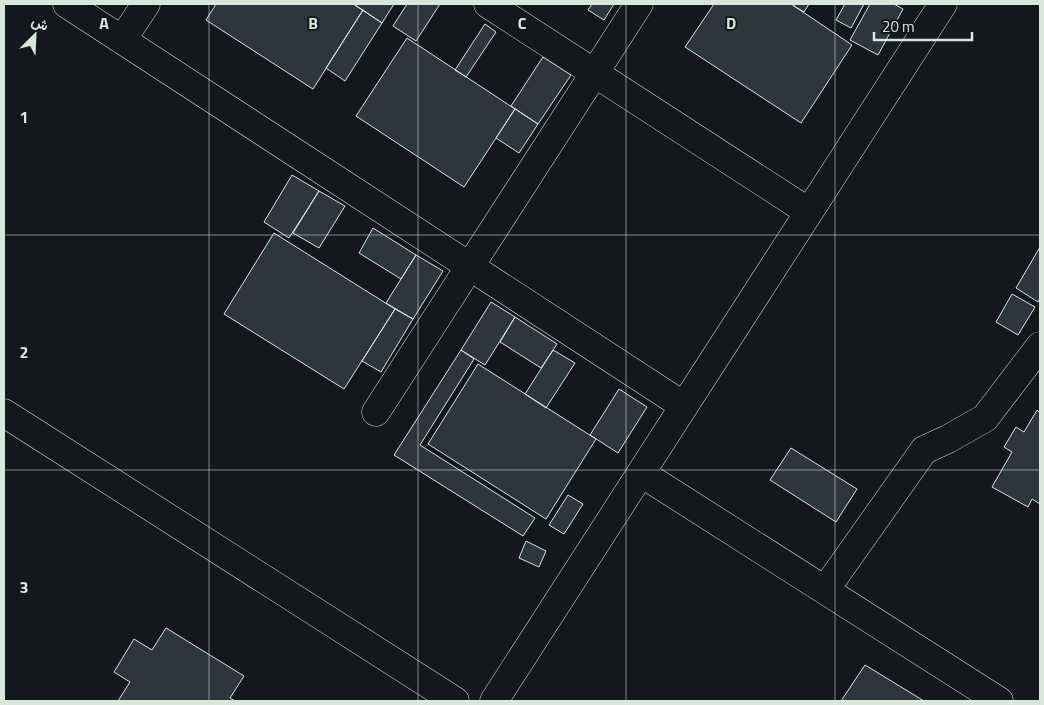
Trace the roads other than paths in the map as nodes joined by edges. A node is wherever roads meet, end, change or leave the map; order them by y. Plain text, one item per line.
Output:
1 (67, 4) edge
2 (146, 4) edge
3 (488, 4) edge
4 (639, 4) edge
5 (934, 7) edge
6 (122, 40) junction
7 (594, 73) junction
8 (809, 212) junction
9 (470, 267) junction
10 (1040, 346) edge
11 (684, 406) junction
12 (376, 412) dead end
13 (4, 413) edge
14 (641, 473) junction
15 (825, 590) junction
16 (455, 701) edge
17 (494, 701) edge
18 (998, 701) edge

1 - 6 street
2 - 6 street
3 - 7 street
4 - 7 street
5 - 8 street
6 - 9 street
7 - 8 street
7 - 9 street
8 - 11 street
9 - 11 street
9 - 12 street
10 - 15 street
11 - 14 street
13 - 16 street
14 - 15 street
14 - 17 street
15 - 18 street

